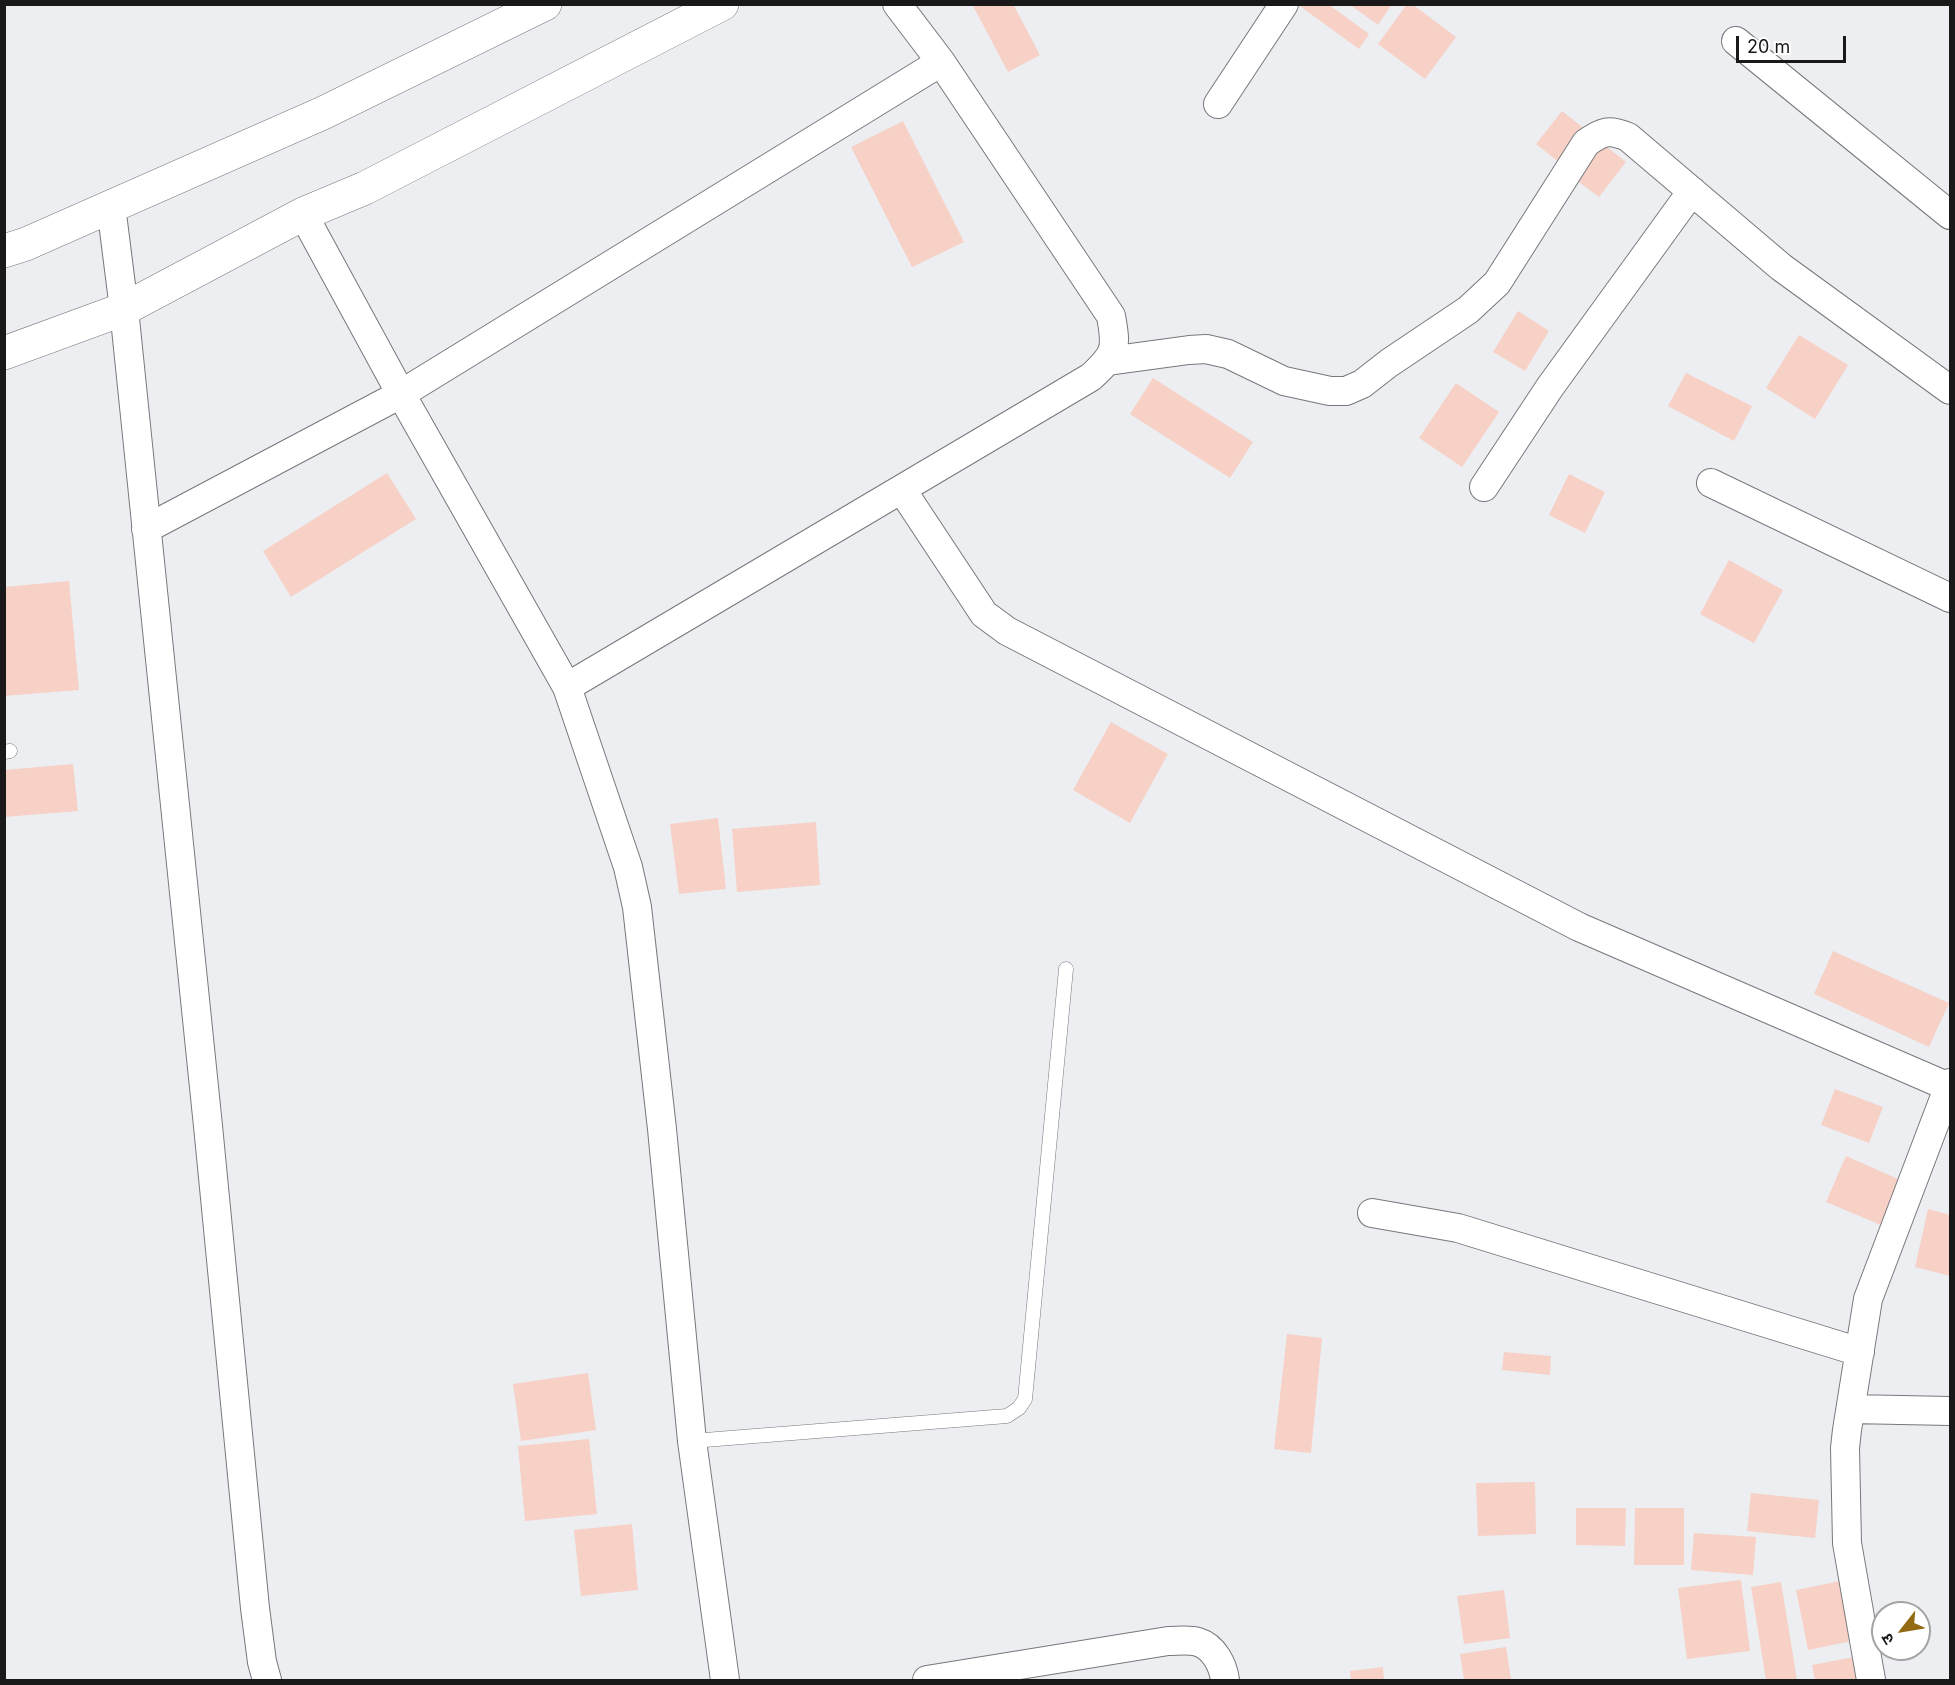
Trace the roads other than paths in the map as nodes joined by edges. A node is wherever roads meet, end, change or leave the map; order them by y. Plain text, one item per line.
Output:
1 (545, 4) edge
2 (722, 4) edge
3 (897, 4) edge
4 (1284, 4) edge
5 (1736, 41) dead end
6 (940, 62) junction
7 (1218, 104) dead end
8 (1692, 191) junction
9 (111, 206) junction
10 (303, 214) junction
11 (1950, 215) edge
12 (4, 251) edge
13 (124, 309) junction
14 (4, 353) edge
15 (1108, 361) junction
16 (1950, 390) edge
17 (401, 394) junction
18 (1711, 483) dead end
19 (1484, 487) dead end
20 (902, 490) junction
21 (146, 529) junction
22 (1950, 598) edge
23 (567, 687) junction
24 (1066, 969) dead end
25 (1950, 1085) edge
26 (1372, 1214) dead end
27 (1860, 1352) junction
28 (1851, 1409) junction
29 (1950, 1411) edge
30 (692, 1441) junction
31 (267, 1680) edge
32 (724, 1680) edge
33 (927, 1680) edge
34 (1225, 1680) edge
35 (1871, 1680) edge

1 - 9 street
2 - 10 street
3 - 6 street
4 - 7 street
5 - 11 street
6 - 15 street
6 - 17 street
8 - 15 street
8 - 16 street
8 - 19 street
9 - 12 street
9 - 13 street
10 - 13 street
10 - 17 street
13 - 14 street
13 - 21 street
15 - 20 street
17 - 21 street
17 - 23 street
18 - 22 street
20 - 23 street
20 - 25 street
21 - 31 street
23 - 30 street
24 - 30 lane
25 - 27 street
26 - 27 street
27 - 28 street
28 - 29 street
28 - 35 street
30 - 32 street
33 - 34 street

